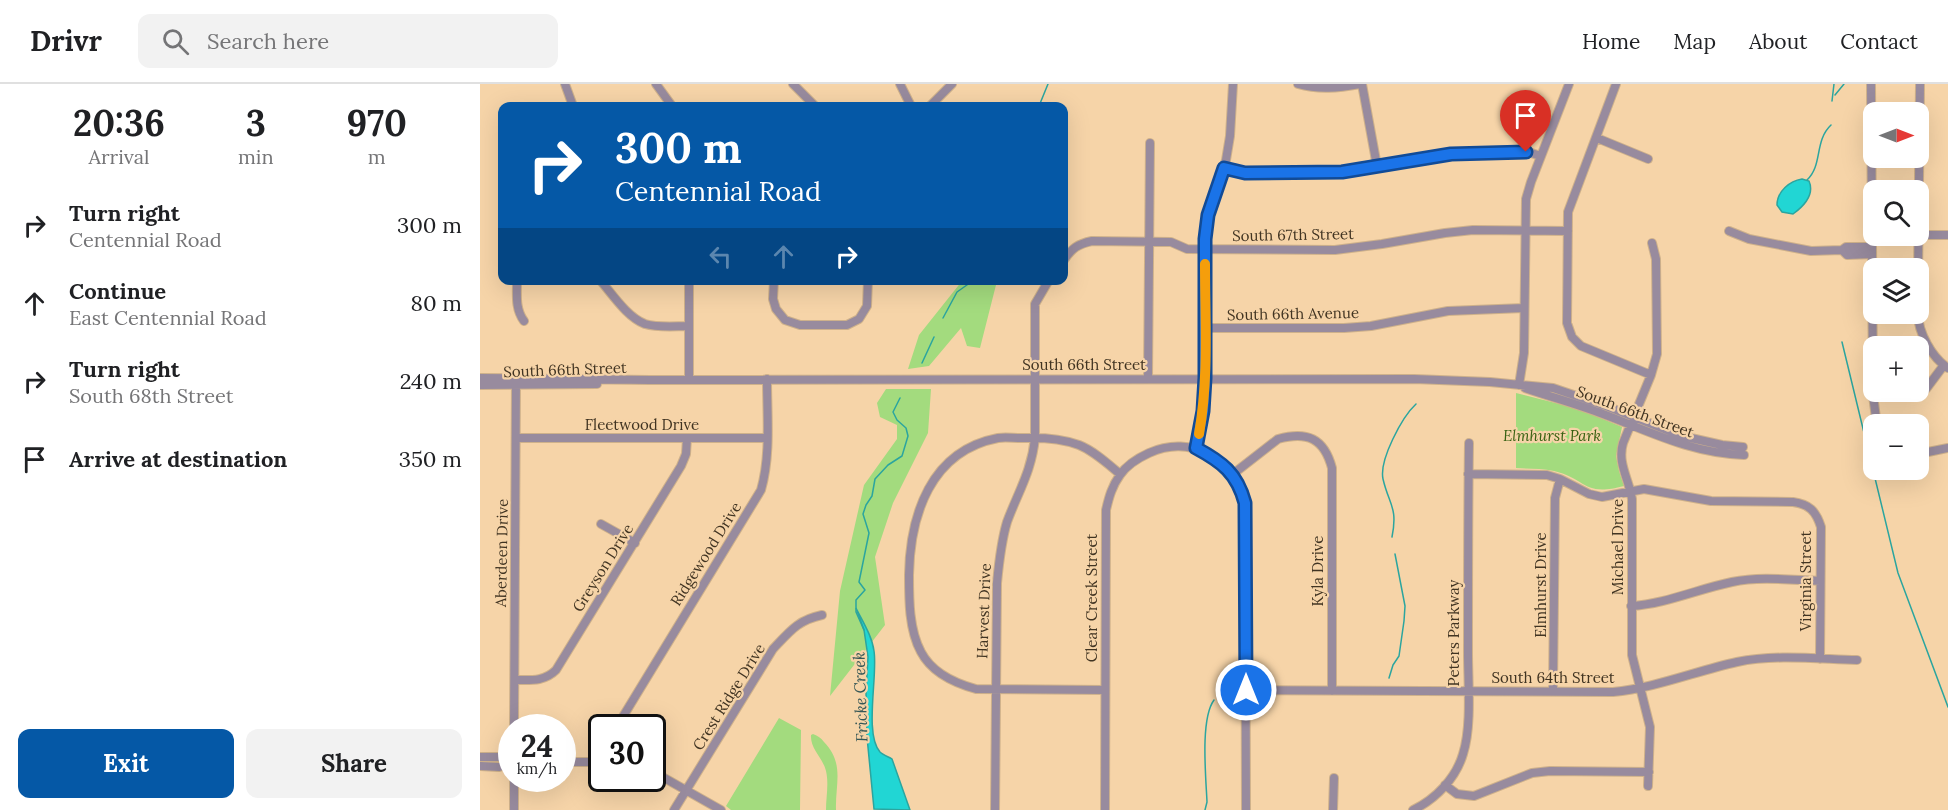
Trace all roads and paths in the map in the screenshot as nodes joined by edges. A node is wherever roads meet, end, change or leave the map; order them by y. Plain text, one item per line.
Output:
1 (565, 84) edge
2 (656, 84) edge
3 (793, 84) edge
4 (900, 84) edge
5 (952, 84) edge
6 (1227, 84) edge
7 (1233, 84) edge
8 (1298, 84) edge
9 (1361, 84) edge
10 (1569, 84) edge
11 (1616, 84) edge
12 (1870, 84) edge
13 (1920, 84) edge
14 (572, 102) edge
15 (669, 102) edge
16 (811, 102) edge
17 (909, 102) edge
18 (934, 102) edge
19 (1231, 110) junction
20 (1597, 138) junction
21 (1150, 143) dead end
22 (1540, 156) junction
23 (1648, 159) dead end
24 (1377, 166) junction
25 (1224, 168) junction
26 (1919, 180) edge
27 (1525, 230) junction
28 (1568, 231) junction
29 (1729, 231) dead end
30 (1929, 235) edge
31 (1948, 235) edge
32 (1150, 242) junction
33 (1652, 243) dead end
34 (1205, 249) junction
35 (1872, 250) junction
36 (1068, 254) edge
37 (517, 285) edge
38 (604, 285) edge
39 (689, 285) edge
40 (774, 285) edge
41 (868, 285) edge
42 (1045, 285) edge
43 (1524, 308) junction
44 (524, 321) dead end
45 (1920, 324) edge
46 (689, 326) junction
47 (1205, 328) junction
48 (1946, 366) edge
49 (1651, 375) junction
50 (480, 378) edge
51 (1034, 378) junction
52 (1148, 378) junction
53 (1205, 378) junction
54 (767, 379) junction
55 (689, 380) junction
56 (516, 382) junction
57 (480, 385) edge
58 (1519, 386) junction
59 (1929, 386) edge
60 (1875, 414) edge
61 (1632, 421) junction
62 (516, 438) junction
63 (687, 438) junction
64 (767, 438) junction
65 (1035, 438) junction
66 (1469, 443) dead end
67 (1196, 448) junction
68 (1948, 448) edge
69 (1743, 451) dead end
70 (1929, 452) edge
71 (1120, 474) junction
72 (1233, 474) junction
73 (1468, 474) junction
74 (1560, 479) junction
75 (1631, 491) junction
76 (602, 524) dead end
77 (635, 543) junction
78 (1820, 580) junction
79 (1631, 606) junction
80 (822, 615) dead end
81 (1820, 659) junction
82 (1857, 660) dead end
83 (515, 680) junction
84 (1639, 688) junction
85 (1106, 690) junction
86 (1246, 690) junction
87 (996, 691) junction
88 (1332, 691) junction
89 (1468, 691) junction
90 (1553, 691) junction
91 (514, 714) edge
92 (625, 714) edge
93 (480, 757) edge
94 (498, 757) edge
95 (480, 766) edge
96 (498, 766) edge
97 (1649, 771) junction
98 (666, 778) edge
99 (1334, 778) dead end
100 (1445, 785) junction
101 (1648, 786) dead end
102 (687, 789) junction
103 (514, 792) edge
104 (514, 810) edge
105 (674, 810) edge
106 (721, 810) edge
107 (995, 810) edge
108 (1105, 810) edge
109 (1246, 810) edge
110 (1333, 810) edge
111 (1413, 810) edge

1 - 14 street
2 - 15 street
3 - 16 street
4 - 17 street
5 - 18 street
6 - 19 street
7 - 19 street
8 - 9 street
9 - 24 street
10 - 22 street
11 - 20 street
12 - 35 street
13 - 26 street
19 - 25 street
20 - 23 street
20 - 28 street
21 - 32 street
22 - 24 street
22 - 27 street
24 - 25 street
25 - 34 street
27 - 28 street, South 67th Street
27 - 34 street, South 67th Street
27 - 43 street
28 - 49 street
29 - 35 street
30 - 31 street
32 - 34 street, South 67th Street
32 - 36 street, South 67th Street
32 - 52 street
33 - 49 street, Michael Drive
34 - 47 street
35 - 60 street
37 - 44 street
38 - 46 street
39 - 46 street
40 - 41 street
42 - 51 street, Harvest Drive
43 - 47 street, South 66th Avenue
43 - 58 street
45 - 48 street
46 - 55 street
47 - 53 street
48 - 59 street
49 - 61 street, Michael Drive
50 - 56 street, South 66th Street
51 - 52 street, South 66th Street
51 - 54 street, South 66th Street
51 - 65 street, Harvest Drive
52 - 53 street, South 66th Street
53 - 58 street, South 66th Street
53 - 67 street
54 - 55 street, South 66th Street
54 - 64 street, Ridgewood Drive
55 - 56 street, South 66th Street
56 - 57 street, South 66th Street
56 - 62 street, Aberdeen Drive
58 - 61 street, South 66th Street
61 - 69 street, South 66th Street
61 - 75 street, Michael Drive
62 - 63 street, Fleetwood Drive
62 - 83 street, Aberdeen Drive
63 - 64 street, Fleetwood Drive
63 - 77 street, Greyson Drive
64 - 92 street, Ridgewood Drive
65 - 71 street
65 - 87 street, Harvest Drive
65 - 87 street
66 - 73 street, Peters Parkway
67 - 71 street, Clear Creek Street
67 - 72 street
68 - 70 street
71 - 85 street, Clear Creek Street
72 - 86 street
72 - 88 street, Kyla Drive
73 - 74 street
73 - 89 street, Peters Parkway
74 - 75 street
74 - 90 street, Elmhurst Drive
75 - 78 street, Virginia Street
75 - 79 street, Michael Drive
76 - 77 street
77 - 83 street, Greyson Drive
78 - 79 street
78 - 81 street, Virginia Street
79 - 84 street, Michael Drive
80 - 102 street, Crest Ridge Drive
81 - 82 street, South 64th Street
81 - 84 street, South 64th Street
83 - 91 street, Aberdeen Drive
84 - 90 street, South 64th Street
84 - 97 street, Michael Drive
85 - 87 street
85 - 108 street, Clear Creek Street
86 - 88 street, South 64th Street
86 - 109 street
87 - 107 street, Harvest Drive
88 - 89 street, South 64th Street
89 - 90 street, South 64th Street
89 - 100 street, Peters Parkway
93 - 94 street
95 - 96 street
97 - 100 street
97 - 101 street, Michael Drive
98 - 102 street
99 - 110 street
100 - 111 street, Peters Parkway
102 - 105 street, Crest Ridge Drive
102 - 106 street
103 - 104 street

